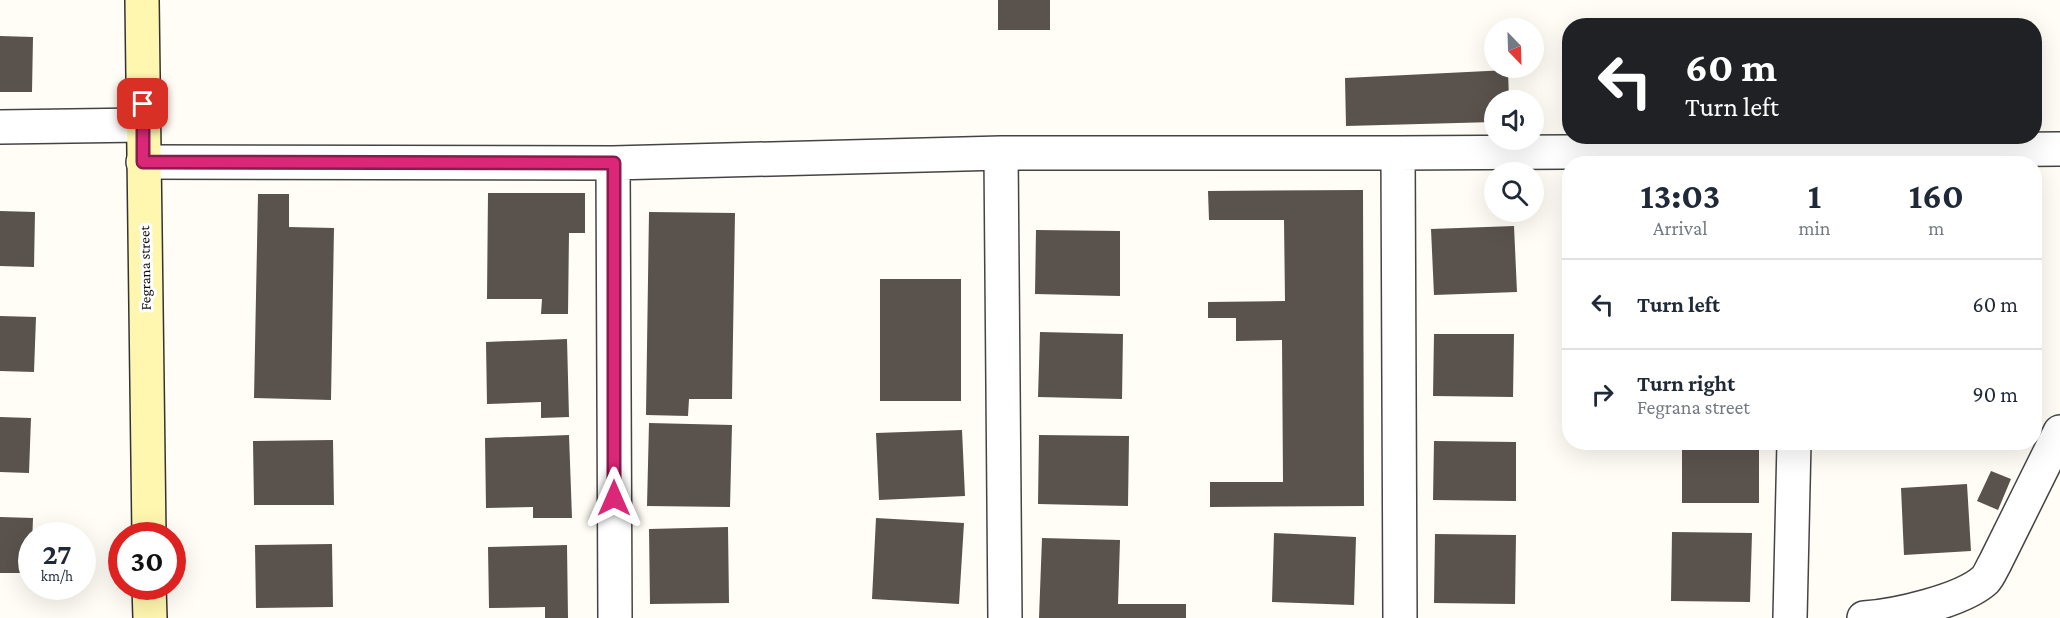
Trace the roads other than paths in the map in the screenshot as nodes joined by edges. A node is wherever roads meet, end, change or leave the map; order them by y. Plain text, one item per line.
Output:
1 (142, 0) edge
2 (143, 125) junction
3 (0, 127) edge
4 (2060, 149) edge
5 (1001, 153) junction
6 (1398, 153) junction
7 (1700, 156) edge
8 (1833, 156) edge
9 (143, 162) junction
10 (614, 163) junction
11 (2060, 432) edge
12 (1794, 450) edge
13 (149, 522) edge
14 (149, 600) edge
15 (150, 618) edge
16 (615, 618) edge
17 (1005, 618) edge
18 (1400, 618) edge
19 (1790, 618) edge
20 (1864, 618) edge

1 - 2 street, Fegrana street
2 - 3 street
2 - 9 street, Fegrana street
4 - 8 street
5 - 6 street
5 - 10 street
5 - 17 street
6 - 7 street
6 - 18 street
9 - 10 street
9 - 13 street, Fegrana street
10 - 16 street
11 - 20 street
12 - 19 street
14 - 15 street

